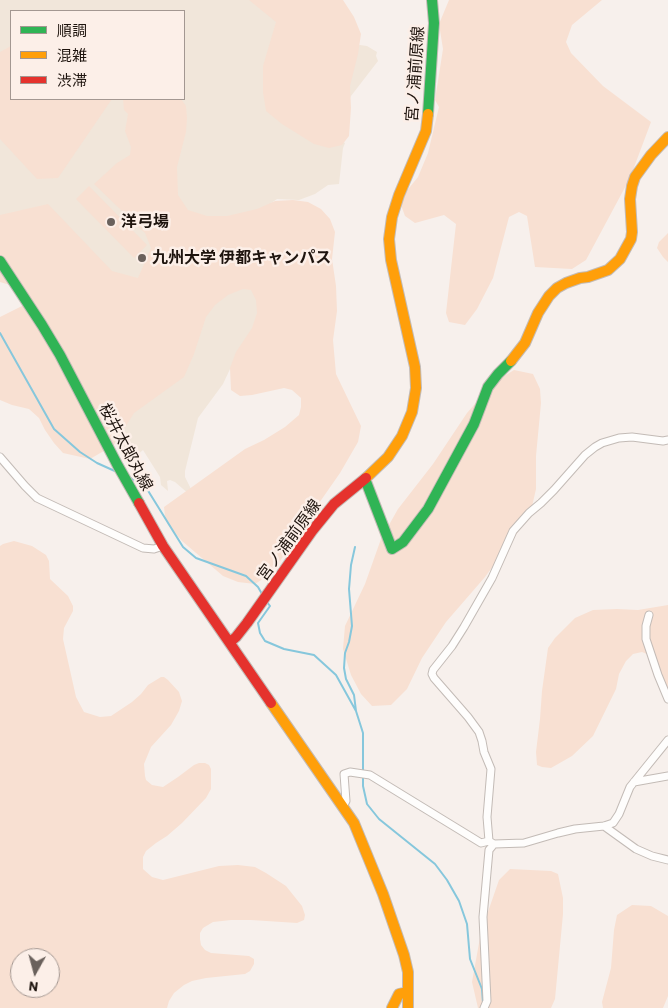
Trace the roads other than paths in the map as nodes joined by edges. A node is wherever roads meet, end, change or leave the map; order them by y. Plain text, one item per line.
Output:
1 (432, 0) edge
2 (668, 137) edge
3 (0, 261) edge
4 (668, 440) edge
5 (0, 457) edge
6 (366, 479) junction
7 (163, 546) junction
8 (649, 615) dead end
9 (230, 642) junction
10 (668, 699) edge
11 (668, 740) edge
12 (668, 776) edge
13 (634, 782) junction
14 (343, 807) junction
15 (604, 826) junction
16 (491, 843) junction
17 (668, 860) edge
18 (408, 992) junction
19 (486, 1005) edge
20 (392, 1008) edge
21 (408, 1008) edge

1 - 6 main road, 宮ノ浦前原線
2 - 6 main road
3 - 7 main road, 桜井太郎丸線
4 - 16 street
5 - 7 street
6 - 9 main road, 宮ノ浦前原線
7 - 9 main road, 桜井太郎丸線
8 - 10 street
9 - 14 main road
11 - 13 street
12 - 13 street
13 - 15 street
14 - 16 street
14 - 18 main road
15 - 16 street
15 - 17 street
16 - 19 street
18 - 20 main road
18 - 21 main road

